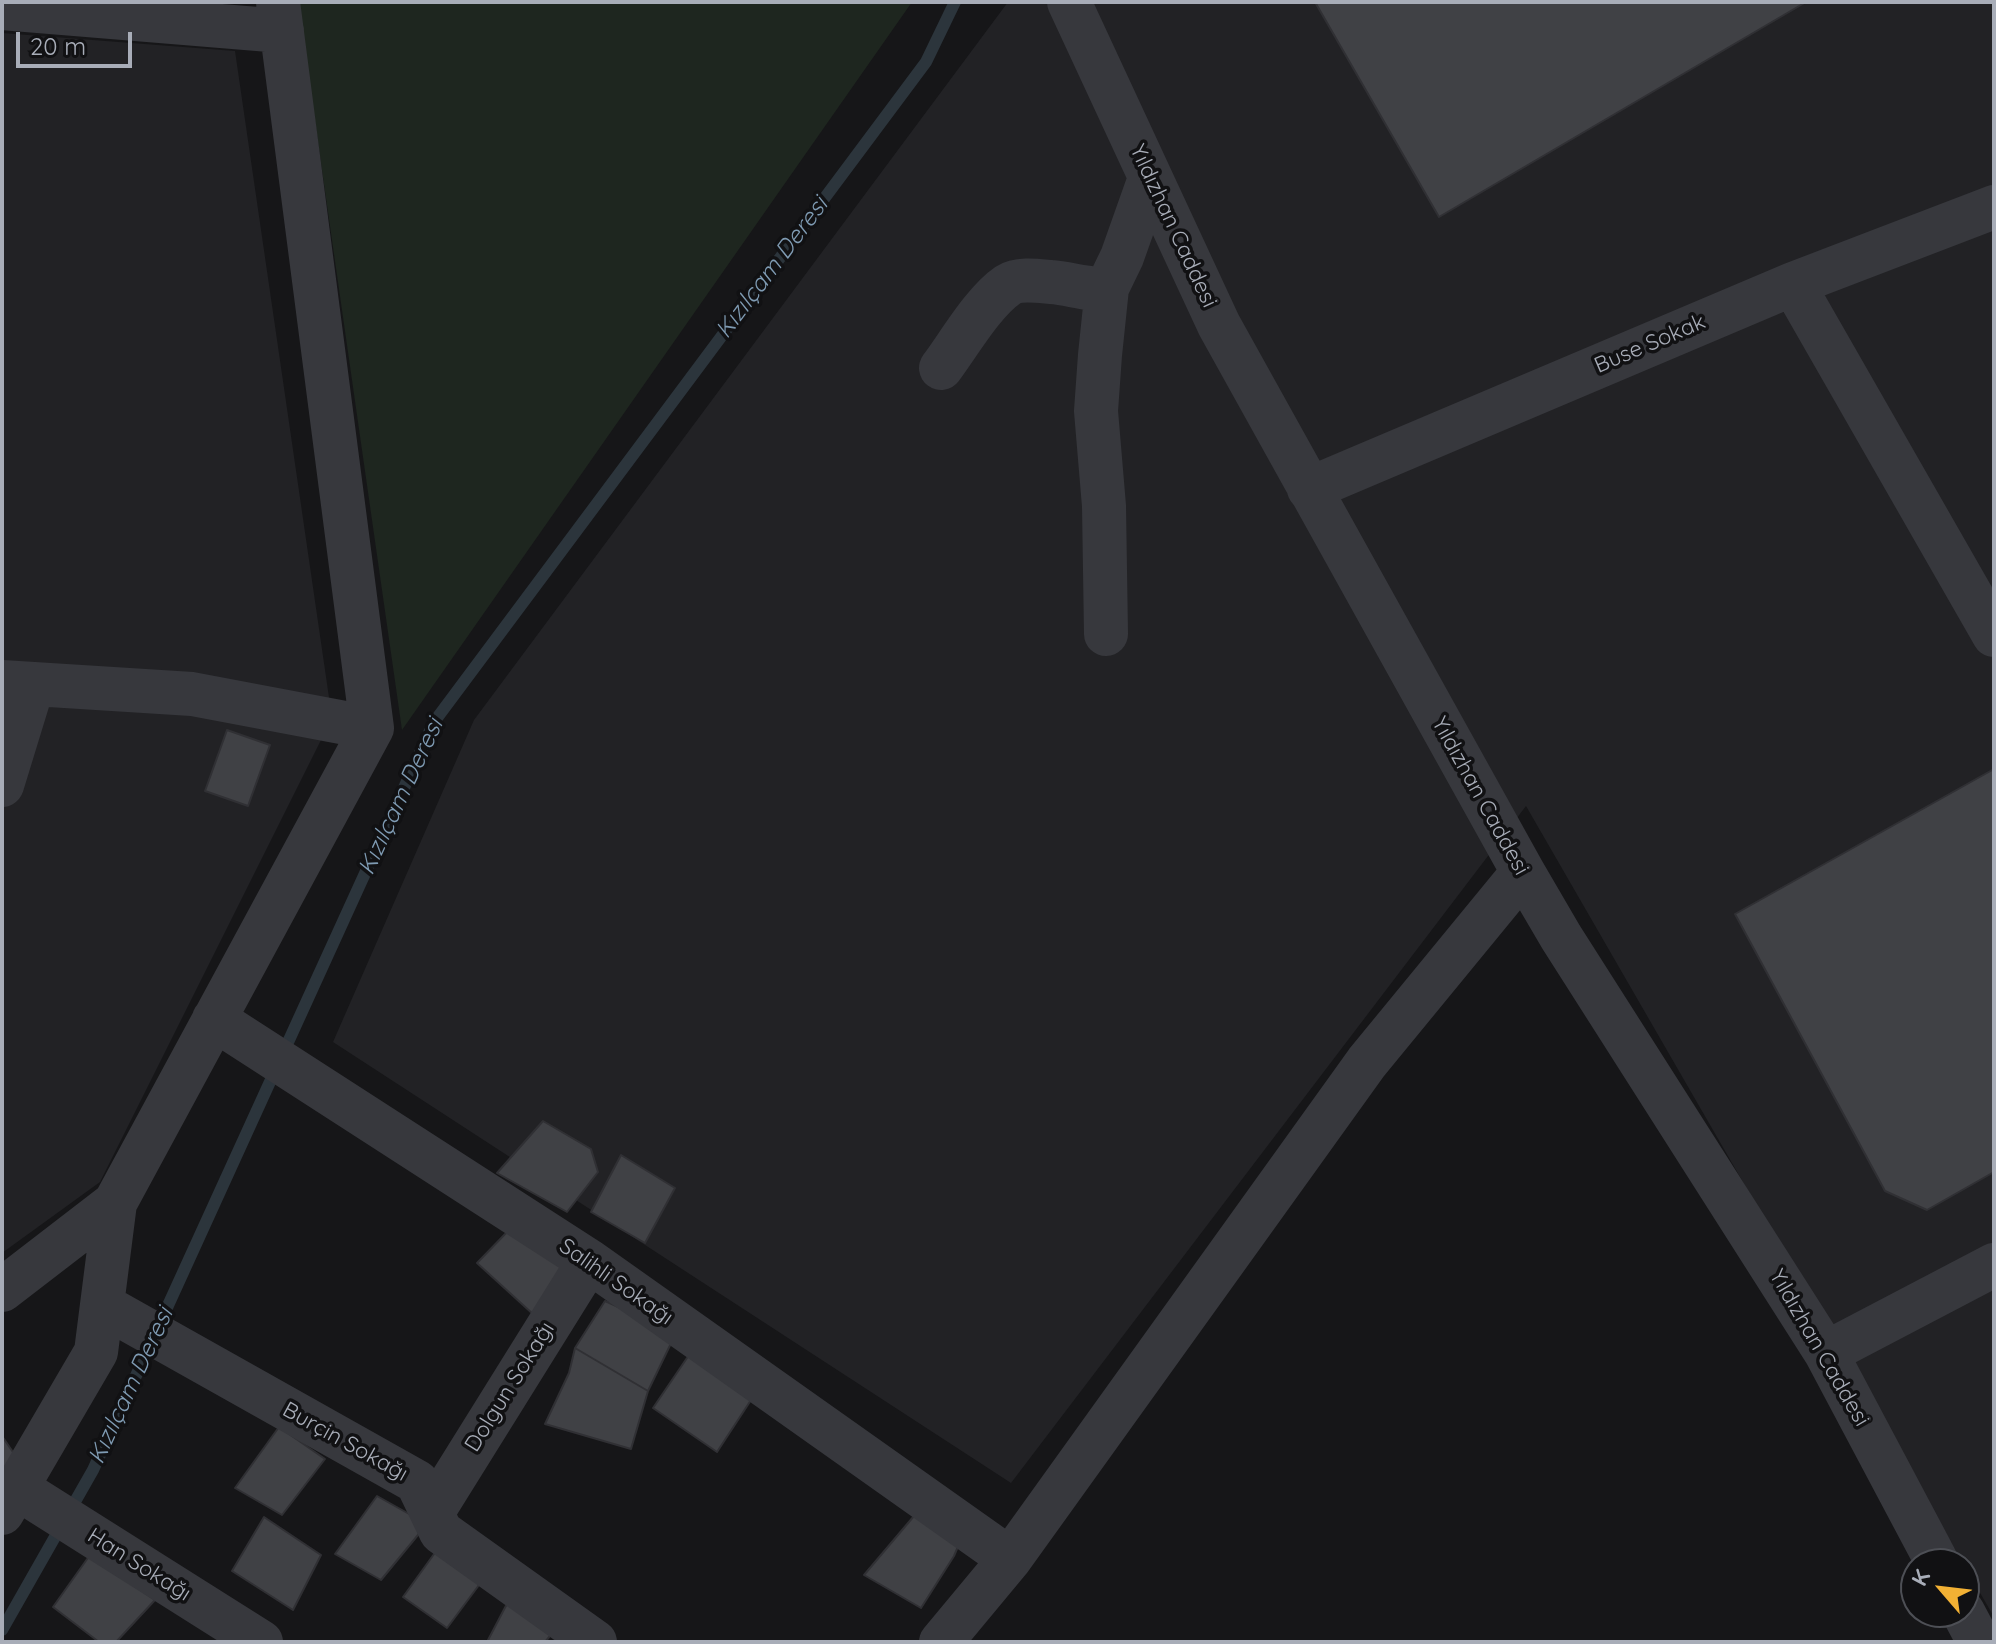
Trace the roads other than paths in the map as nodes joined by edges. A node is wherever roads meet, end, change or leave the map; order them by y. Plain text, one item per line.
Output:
1 (1069, 2) edge
2 (2, 8) edge
3 (280, 16) edge
4 (1150, 178) junction
5 (1994, 207) edge
6 (1793, 284) junction
7 (1107, 288) junction
8 (941, 368) dead end
9 (1309, 489) junction
10 (1106, 634) dead end
11 (1994, 635) edge
12 (17, 683) edge
13 (372, 728) junction
14 (2, 785) edge
15 (1523, 872) junction
16 (214, 1019) junction
17 (115, 1203) junction
18 (589, 1261) junction
19 (1994, 1265) edge
20 (2, 1290) edge
21 (117, 1314) junction
22 (1826, 1353) junction
23 (21, 1502) edge
24 (432, 1513) junction
25 (1930, 1548) edge
26 (1010, 1559) junction
27 (261, 1642) edge
28 (595, 1642) edge
29 (941, 1642) edge

1 - 4 street, Yıldızhan Caddesi
2 - 3 street
3 - 13 street
4 - 7 street
4 - 9 street, Yıldızhan Caddesi
5 - 6 street, Buse Sokak
6 - 9 street, Buse Sokak
6 - 11 street
7 - 8 street
7 - 10 street
9 - 15 street, Yıldızhan Caddesi
12 - 13 street
12 - 14 street
13 - 16 street
15 - 22 street, Yıldızhan Caddesi
15 - 26 street
16 - 17 street
16 - 18 street, Salihli Sokağı
17 - 20 street
17 - 21 street
18 - 24 street, Dolgun Sokağı
18 - 26 street, Salihli Sokağı
19 - 22 street
21 - 23 street
21 - 24 street, Burçin Sokağı
22 - 25 street, Yıldızhan Caddesi
23 - 27 street, Han Sokağı
24 - 28 street, Burçin Sokağı
26 - 29 street

